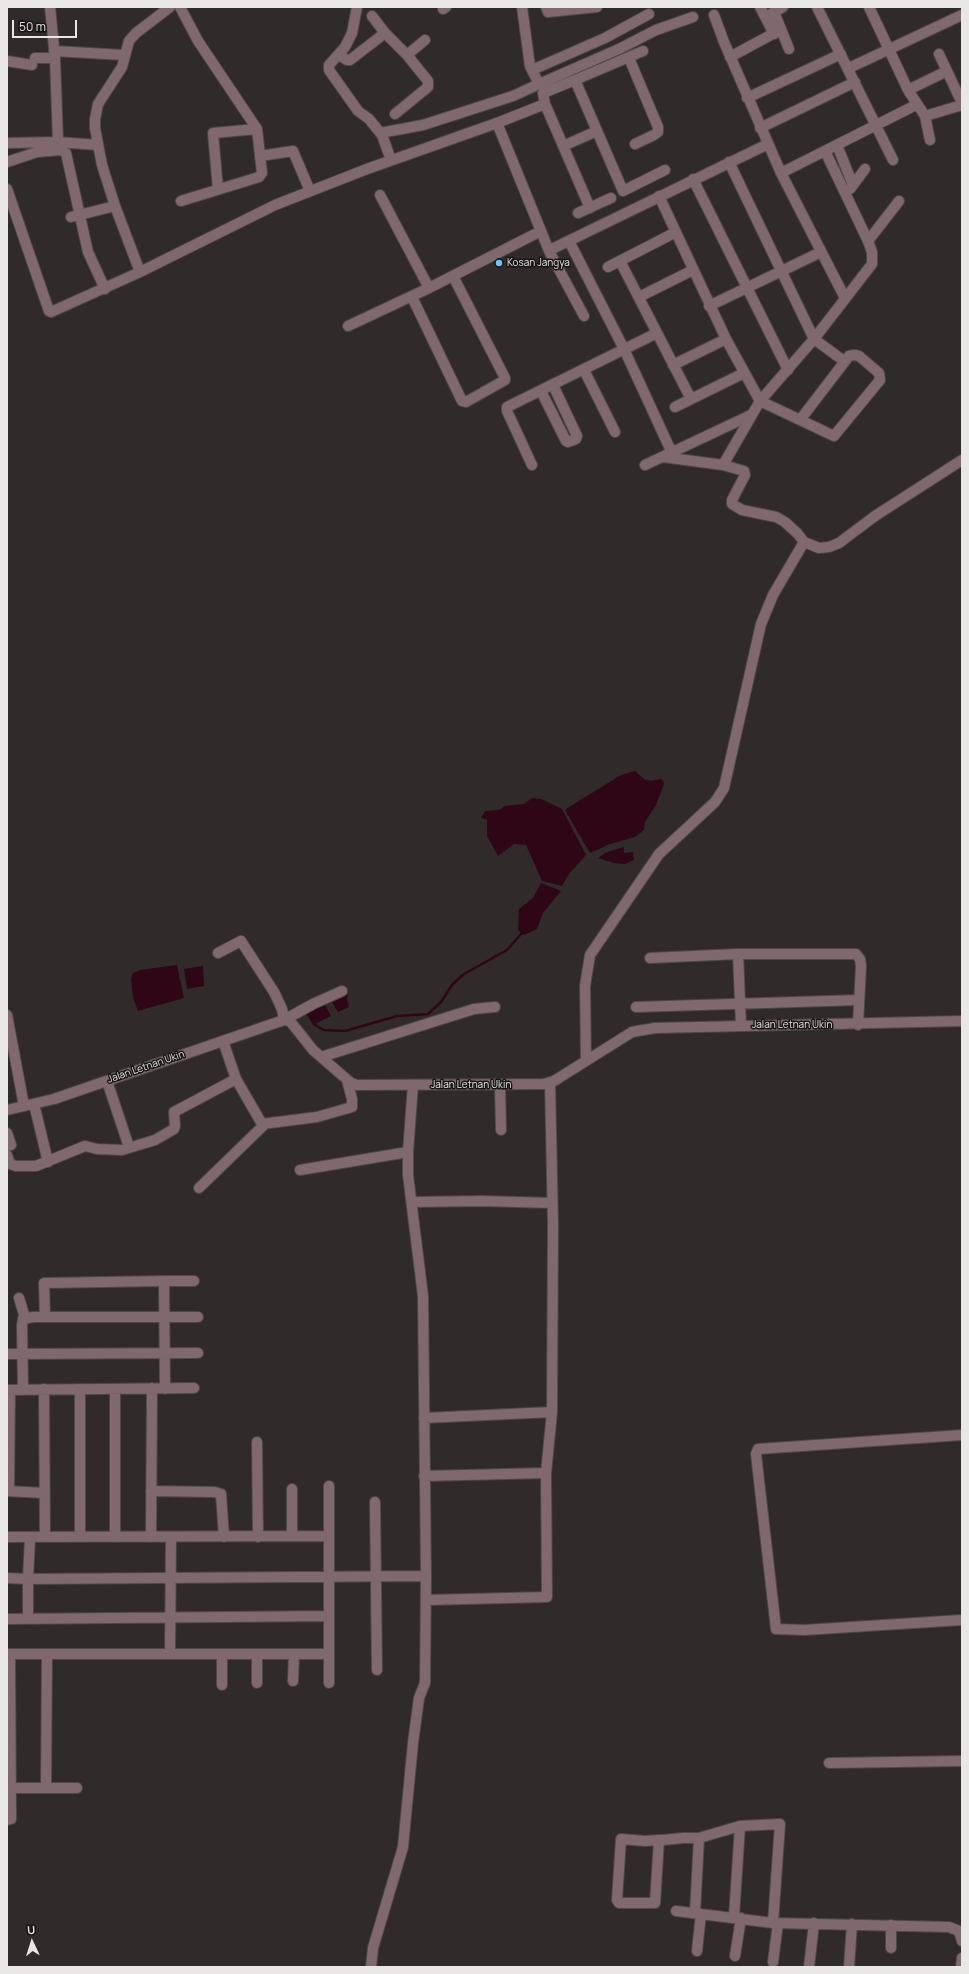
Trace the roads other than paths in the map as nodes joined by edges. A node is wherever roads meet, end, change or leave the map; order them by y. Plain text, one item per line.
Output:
1 (50, 7) edge
2 (170, 7) edge
3 (180, 7) edge
4 (357, 7) edge
5 (522, 7) edge
6 (546, 7) edge
7 (597, 7) edge
8 (760, 7) edge
9 (783, 7) edge
10 (817, 7) edge
11 (869, 7) edge
12 (649, 14) dead end
13 (769, 14) junction
14 (962, 14) edge
15 (372, 16) dead end
16 (714, 16) dead end
17 (693, 17) dead end
18 (777, 32) junction
19 (385, 33) junction
20 (425, 40) dead end
21 (789, 49) dead end
22 (890, 49) junction
23 (643, 51) dead end
24 (54, 54) junction
25 (841, 54) junction
26 (940, 54) dead end
27 (124, 55) junction
28 (339, 55) junction
29 (407, 55) junction
30 (730, 57) junction
31 (629, 58) junction
32 (7, 61) edge
33 (848, 68) junction
34 (532, 70) junction
35 (947, 71) junction
36 (575, 80) junction
37 (856, 82) junction
38 (539, 84) junction
39 (908, 90) junction
40 (747, 98) junction
41 (545, 104) junction
42 (962, 104) edge
43 (916, 105) junction
44 (395, 114) dead end
45 (925, 116) junction
46 (496, 123) junction
47 (876, 126) junction
48 (760, 128) junction
49 (257, 129) junction
50 (596, 131) junction
51 (380, 133) junction
52 (930, 140) dead end
53 (58, 142) junction
54 (7, 143) edge
55 (635, 144) dead end
56 (768, 144) junction
57 (837, 145) junction
58 (563, 146) junction
59 (98, 148) junction
60 (825, 151) junction
61 (260, 156) junction
62 (391, 160) junction
63 (893, 160) dead end
64 (7, 162) edge
65 (729, 162) junction
66 (866, 169) dead end
67 (665, 170) dead end
68 (781, 173) junction
69 (693, 179) junction
70 (853, 185) junction
71 (7, 189) edge
72 (218, 189) junction
73 (310, 191) junction
74 (380, 195) dead end
75 (659, 196) junction
76 (846, 196) junction
77 (611, 198) dead end
78 (181, 201) dead end
79 (898, 201) dead end
80 (115, 206) junction
81 (590, 208) junction
82 (578, 213) dead end
83 (76, 215) junction
84 (12, 216) edge
85 (541, 231) junction
86 (676, 232) junction
87 (569, 240) junction
88 (868, 241) junction
89 (554, 248) dead end
90 (821, 252) junction
91 (620, 261) junction
92 (608, 267) dead end
93 (693, 270) junction
94 (140, 272) junction
95 (782, 272) junction
96 (454, 276) junction
97 (429, 288) junction
98 (747, 288) junction
99 (105, 289) junction
100 (412, 297) junction
101 (639, 297) junction
102 (846, 298) junction
103 (709, 306) junction
104 (584, 316) dead end
105 (348, 326) dead end
106 (657, 333) junction
107 (726, 339) junction
108 (814, 339) junction
109 (624, 349) junction
110 (844, 361) junction
111 (673, 365) junction
112 (584, 370) junction
113 (788, 370) junction
114 (744, 373) junction
115 (553, 385) junction
116 (541, 391) junction
117 (691, 399) junction
118 (760, 401) junction
119 (675, 407) dead end
120 (751, 415) junction
121 (800, 420) junction
122 (615, 432) dead end
123 (668, 455) junction
124 (962, 460) edge
125 (532, 465) dead end
126 (646, 465) dead end
127 (723, 465) junction
128 (804, 542) junction
129 (218, 953) dead end
130 (738, 954) junction
131 (650, 958) dead end
132 (342, 991) dead end
133 (859, 1000) junction
134 (740, 1004) junction
135 (495, 1007) dead end
136 (636, 1007) dead end
137 (7, 1015) edge
138 (284, 1020) junction
139 (962, 1021) edge
140 (741, 1025) junction
141 (858, 1025) junction
142 (223, 1041) junction
143 (321, 1057) junction
144 (586, 1060) junction
145 (236, 1078) junction
146 (347, 1080) junction
147 (107, 1081) junction
148 (550, 1082) junction
149 (413, 1085) junction
150 (500, 1085) junction
151 (29, 1105) junction
152 (7, 1110) edge
153 (266, 1124) junction
154 (501, 1130) dead end
155 (7, 1133) edge
156 (7, 1146) edge
157 (129, 1147) junction
158 (408, 1152) junction
159 (7, 1155) edge
160 (48, 1162) junction
161 (300, 1170) dead end
162 (199, 1188) dead end
163 (413, 1202) junction
164 (552, 1203) junction
165 (164, 1281) junction
166 (194, 1281) dead end
167 (19, 1298) dead end
168 (45, 1317) junction
169 (164, 1317) junction
170 (198, 1317) dead end
171 (23, 1319) junction
172 (198, 1353) dead end
173 (7, 1354) edge
174 (22, 1354) junction
175 (165, 1354) junction
176 (152, 1388) junction
177 (194, 1388) dead end
178 (23, 1389) junction
179 (44, 1389) junction
180 (80, 1389) junction
181 (115, 1389) junction
182 (165, 1389) junction
183 (8, 1390) edge
184 (552, 1412) junction
185 (424, 1418) junction
186 (962, 1435) edge
187 (257, 1442) dead end
188 (546, 1473) junction
189 (424, 1476) junction
190 (329, 1486) dead end
191 (292, 1489) dead end
192 (8, 1491) edge
193 (151, 1491) junction
194 (44, 1493) junction
195 (375, 1502) dead end
196 (292, 1536) junction
197 (329, 1536) junction
198 (7, 1537) edge
199 (45, 1537) junction
200 (80, 1537) junction
201 (115, 1537) junction
202 (151, 1537) junction
203 (224, 1537) junction
204 (258, 1537) junction
205 (30, 1538) junction
206 (170, 1538) junction
207 (329, 1576) junction
208 (426, 1576) junction
209 (169, 1577) junction
210 (376, 1577) junction
211 (7, 1578) edge
212 (28, 1579) junction
213 (426, 1600) junction
214 (329, 1616) junction
215 (170, 1617) junction
216 (7, 1619) edge
217 (28, 1619) junction
218 (962, 1620) edge
219 (9, 1654) edge
220 (47, 1654) junction
221 (170, 1654) junction
222 (222, 1654) junction
223 (258, 1654) junction
224 (294, 1654) junction
225 (328, 1654) junction
226 (377, 1670) dead end
227 (294, 1681) dead end
228 (257, 1683) dead end
229 (328, 1683) dead end
230 (222, 1685) dead end
231 (962, 1761) edge
232 (829, 1763) dead end
233 (9, 1788) edge
234 (46, 1788) junction
235 (77, 1788) dead end
236 (7, 1820) edge
237 (740, 1826) junction
238 (699, 1838) junction
239 (659, 1840) junction
240 (676, 1911) dead end
241 (698, 1913) junction
242 (737, 1917) junction
243 (776, 1923) junction
244 (814, 1923) junction
245 (852, 1924) junction
246 (891, 1924) junction
247 (962, 1941) edge
248 (891, 1948) dead end
249 (696, 1951) dead end
250 (735, 1956) dead end
251 (962, 1958) edge
252 (773, 1962) dead end
253 (371, 1967) edge
254 (809, 1967) edge
255 (849, 1967) edge
256 (961, 1967) edge

1 - 24 street
2 - 27 street
3 - 49 street
4 - 28 street
5 - 34 street
6 - 7 street
8 - 13 street
9 - 13 street
10 - 25 street
11 - 22 street
12 - 34 street
13 - 18 street
14 - 22 street
15 - 19 street
16 - 30 street
17 - 38 street
18 - 21 street
18 - 30 street
19 - 28 street
19 - 29 street
20 - 29 street
22 - 33 street
22 - 39 street
23 - 31 street
24 - 27 street
24 - 32 street
24 - 53 street
25 - 33 street
25 - 40 street
26 - 35 street
27 - 59 street
28 - 51 street
29 - 44 street
30 - 40 street
31 - 36 street
31 - 55 street
33 - 37 street
34 - 38 street
35 - 39 street
35 - 42 street
36 - 41 street
36 - 50 street
37 - 47 street
37 - 48 street
38 - 51 street
39 - 43 street
40 - 48 street
41 - 46 street
41 - 58 street
42 - 45 street
43 - 45 street
43 - 47 street
45 - 52 street
46 - 62 street
46 - 85 street
47 - 57 street
47 - 63 street
48 - 56 street
49 - 61 street
49 - 72 street
50 - 58 street
50 - 67 street
51 - 62 street
53 - 54 street
53 - 59 street
56 - 65 street
56 - 68 street
57 - 60 street
57 - 70 street
58 - 81 street
59 - 80 street
60 - 68 street
60 - 76 street
61 - 72 street
61 - 73 street
62 - 73 street
64 - 83 street
65 - 69 street
65 - 95 street
66 - 70 street
68 - 90 street
69 - 75 street
69 - 98 street
70 - 76 street
71 - 84 street
72 - 78 street
73 - 94 street
74 - 97 street
75 - 86 street
75 - 87 street
76 - 88 street
77 - 81 street
79 - 88 street
80 - 83 street
80 - 94 street
81 - 82 street
83 - 99 street
84 - 99 street
85 - 96 street
85 - 104 street
86 - 91 street
86 - 93 street
87 - 89 street
87 - 109 street
88 - 102 street
90 - 95 street
90 - 102 street
91 - 92 street
91 - 101 street
93 - 101 street
93 - 103 street
94 - 99 street
95 - 98 street
95 - 108 street
96 - 97 street
96 - 100 street
97 - 100 street
98 - 103 street
98 - 113 street
100 - 105 street
101 - 106 street
102 - 108 street
103 - 107 street
106 - 109 street
106 - 111 street
107 - 111 street
107 - 114 street
108 - 110 street
108 - 113 street
109 - 112 street
109 - 123 street
110 - 121 street
110 - 121 street
111 - 117 street
112 - 115 street
112 - 122 street
113 - 118 street
114 - 117 street
114 - 118 street
115 - 116 street
115 - 116 street
116 - 125 street
117 - 119 street
118 - 120 street
118 - 121 street
120 - 123 street
120 - 127 street
123 - 126 street
123 - 127 street
124 - 128 street
127 - 128 street
128 - 144 street
129 - 138 street
130 - 131 street
130 - 133 street
130 - 134 street
132 - 138 street
133 - 134 street
133 - 141 street
134 - 136 street
134 - 140 street
135 - 143 street
137 - 151 street
138 - 142 street, Jalan Letnan Ukin
138 - 143 street, Jalan Letnan Ukin
139 - 141 street, Jalan Letnan Ukin
140 - 141 street, Jalan Letnan Ukin
140 - 144 street, Jalan Letnan Ukin
142 - 145 street
142 - 147 street, Jalan Letnan Ukin
143 - 146 street, Jalan Letnan Ukin
144 - 148 street, Jalan Letnan Ukin
145 - 153 street
145 - 157 street
146 - 149 street, Jalan Letnan Ukin
146 - 153 street
147 - 151 street, Jalan Letnan Ukin
147 - 157 street
148 - 150 street, Jalan Letnan Ukin
148 - 164 street
149 - 150 street, Jalan Letnan Ukin
149 - 158 street
150 - 154 street
151 - 152 street, Jalan Letnan Ukin
151 - 160 street
153 - 162 street
155 - 156 street
157 - 160 street
158 - 161 street
158 - 163 street
159 - 160 street
163 - 164 street
163 - 185 street
164 - 184 street
165 - 166 street
165 - 168 street
165 - 169 street
167 - 171 street
168 - 169 street
168 - 171 street
169 - 170 street
169 - 175 street
171 - 174 street
172 - 175 street
173 - 174 street
174 - 175 street
174 - 178 street
175 - 182 street
176 - 181 street
176 - 182 street
176 - 193 street
177 - 182 street
178 - 179 street
178 - 183 street
179 - 180 street
179 - 194 street
180 - 181 street
180 - 200 street
181 - 201 street
183 - 192 street
184 - 185 street
184 - 188 street
185 - 189 street
186 - 218 street
187 - 204 street
188 - 189 street
188 - 213 street
189 - 208 street
190 - 197 street
191 - 196 street
192 - 194 street
193 - 202 street
193 - 203 street
194 - 199 street
195 - 210 street
196 - 197 street
196 - 204 street
197 - 207 street
198 - 205 street
199 - 200 street
199 - 205 street
200 - 201 street
201 - 202 street
202 - 206 street
203 - 204 street
203 - 206 street
205 - 212 street
206 - 209 street
207 - 209 street
207 - 210 street
207 - 214 street
208 - 210 street
208 - 213 street
209 - 212 street
209 - 215 street
210 - 226 street
211 - 212 street
212 - 217 street
213 - 253 street
214 - 215 street
214 - 225 street
215 - 217 street
215 - 221 street
216 - 217 street
219 - 220 street
219 - 233 street
220 - 221 street
220 - 234 street
221 - 222 street
222 - 223 street
222 - 230 street
223 - 224 street
223 - 228 street
224 - 225 street
224 - 227 street
225 - 229 street
231 - 232 street
233 - 234 street
233 - 236 street
234 - 235 street
237 - 238 street
237 - 242 street
237 - 243 street
238 - 239 street
238 - 241 street
239 - 239 street
240 - 241 street
241 - 242 street
241 - 249 street
242 - 243 street
242 - 250 street
243 - 244 street
243 - 252 street
244 - 245 street
244 - 254 street
245 - 246 street
245 - 255 street
246 - 247 street
246 - 248 street
251 - 256 street

